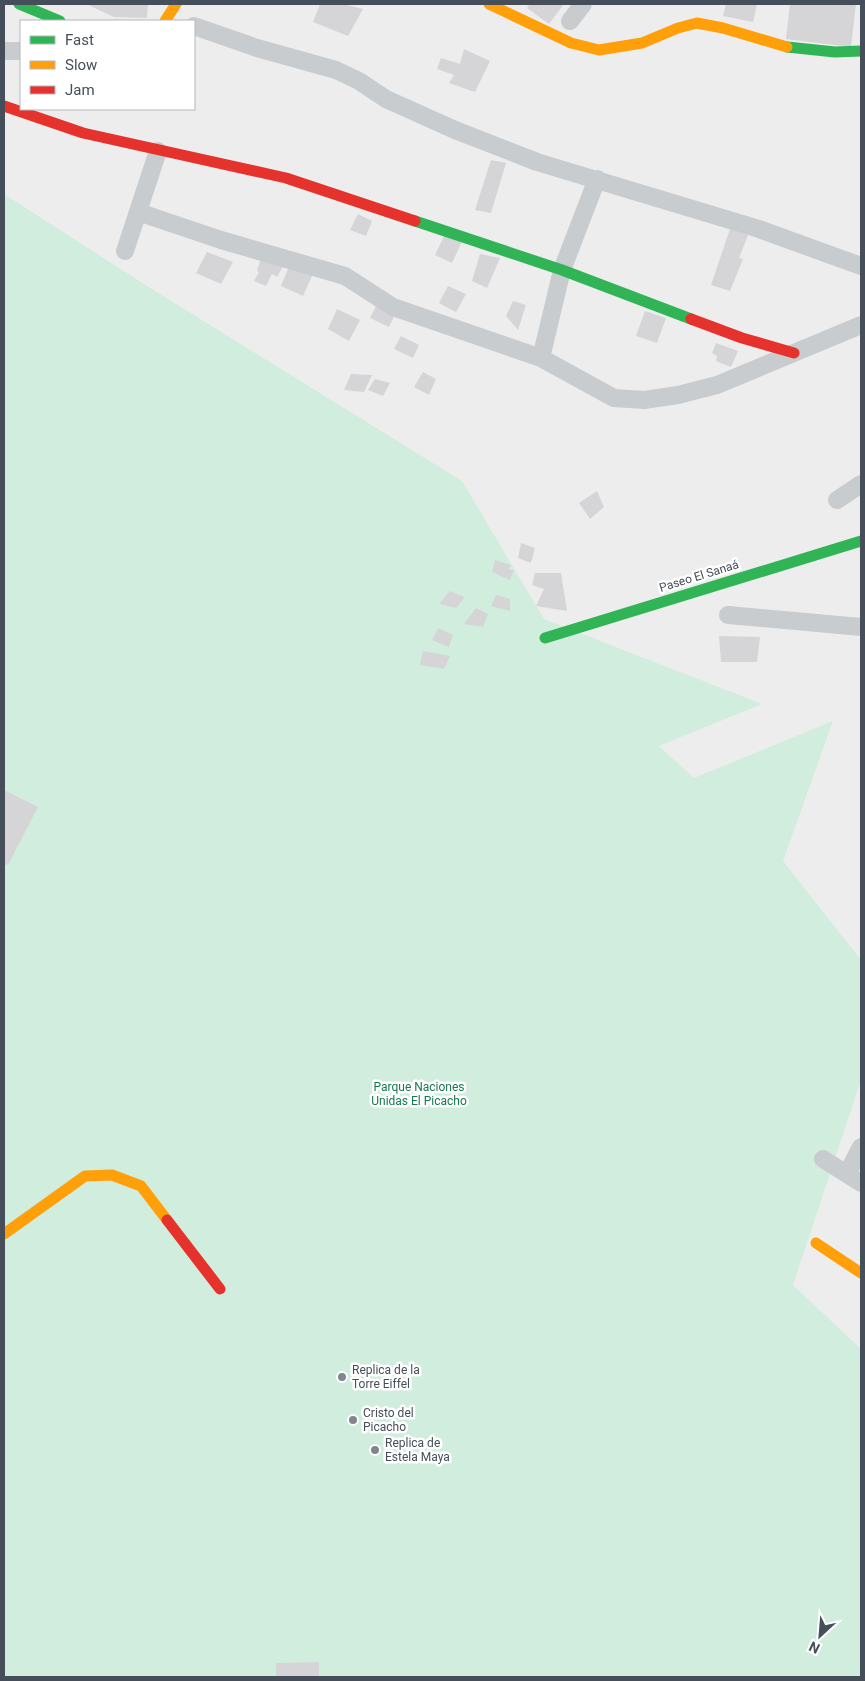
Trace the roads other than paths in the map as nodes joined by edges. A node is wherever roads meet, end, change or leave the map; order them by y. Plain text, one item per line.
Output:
1 (18, 4) edge
2 (489, 4) edge
3 (582, 4) edge
4 (58, 20) edge
5 (570, 21) dead end
6 (195, 26) edge
7 (4, 51) edge
8 (861, 51) edge
9 (20, 52) edge
10 (4, 106) edge
11 (158, 151) junction
12 (597, 179) junction
13 (138, 212) junction
14 (125, 251) dead end
15 (861, 266) edge
16 (562, 270) junction
17 (861, 325) edge
18 (794, 353) junction
19 (541, 358) junction
20 (861, 484) edge
21 (837, 500) dead end
22 (861, 541) edge
23 (728, 616) dead end
24 (861, 627) edge
25 (545, 638) dead end
26 (861, 1147) edge
27 (823, 1159) dead end
28 (854, 1179) edge
29 (4, 1234) edge
30 (816, 1243) dead end
31 (861, 1273) edge
32 (220, 1289) dead end

1 - 4 street
2 - 8 street
3 - 5 street
6 - 12 street
7 - 9 street
10 - 11 street
11 - 13 street
11 - 16 street
12 - 15 street
12 - 16 street
13 - 14 street
13 - 19 street
16 - 18 street
16 - 19 street
17 - 18 street
18 - 19 street
20 - 21 street
22 - 25 street, Paseo El Sanaá
23 - 24 street
26 - 28 street
27 - 28 street
29 - 32 street
30 - 31 street

